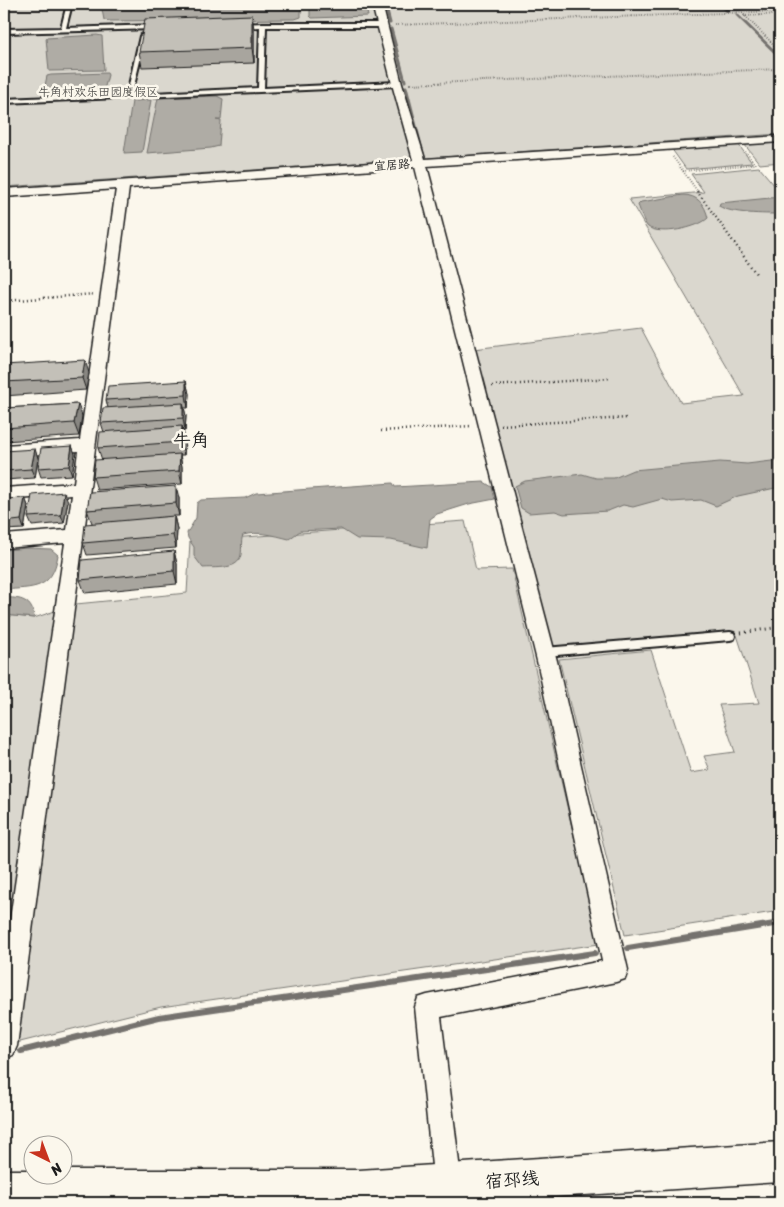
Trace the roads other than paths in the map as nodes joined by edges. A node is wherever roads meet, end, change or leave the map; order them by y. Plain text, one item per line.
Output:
1 (69, 4) edge
2 (377, 4) edge
3 (263, 25) junction
4 (382, 25) junction
5 (234, 26) edge
6 (164, 27) edge
7 (144, 28) junction
8 (63, 30) junction
9 (4, 31) edge
10 (397, 84) junction
11 (261, 90) junction
12 (129, 96) junction
13 (4, 101) edge
14 (780, 139) edge
15 (420, 163) junction
16 (123, 186) junction
17 (4, 193) edge
18 (98, 365) junction
19 (79, 366) edge
20 (100, 408) junction
21 (73, 409) edge
22 (107, 440) edge
23 (88, 443) junction
24 (4, 451) edge
25 (104, 465) edge
26 (84, 467) junction
27 (81, 492) junction
28 (4, 494) edge
29 (100, 496) edge
30 (96, 528) edge
31 (76, 532) junction
32 (4, 542) edge
33 (91, 563) edge
34 (71, 565) junction
35 (730, 636) road end
36 (545, 652) junction
37 (4, 1046) edge
38 (780, 1162) edge
39 (4, 1190) edge
40 (449, 1194) edge

1 - 8 lane
2 - 4 street
3 - 4 lane
3 - 5 lane
3 - 11 lane
4 - 10 street
6 - 7 lane
7 - 8 lane
7 - 12 lane
8 - 9 lane
10 - 11 lane
10 - 15 street
11 - 12 lane
12 - 13 lane
14 - 15 street, 宜居路
15 - 16 street, 宜居路
15 - 36 street
16 - 17 street, 宜居路
16 - 18 street
18 - 19 street
18 - 20 street
20 - 21 street
20 - 23 street
22 - 23 street
23 - 24 street
23 - 26 street
25 - 26 street
26 - 27 street
27 - 28 street
27 - 29 street
27 - 31 street
30 - 31 street
31 - 32 street
31 - 34 street
33 - 34 street
34 - 37 street
35 - 36 lane
36 - 40 street
38 - 40 main road, 宿邳线
39 - 40 main road, 宿邳线

